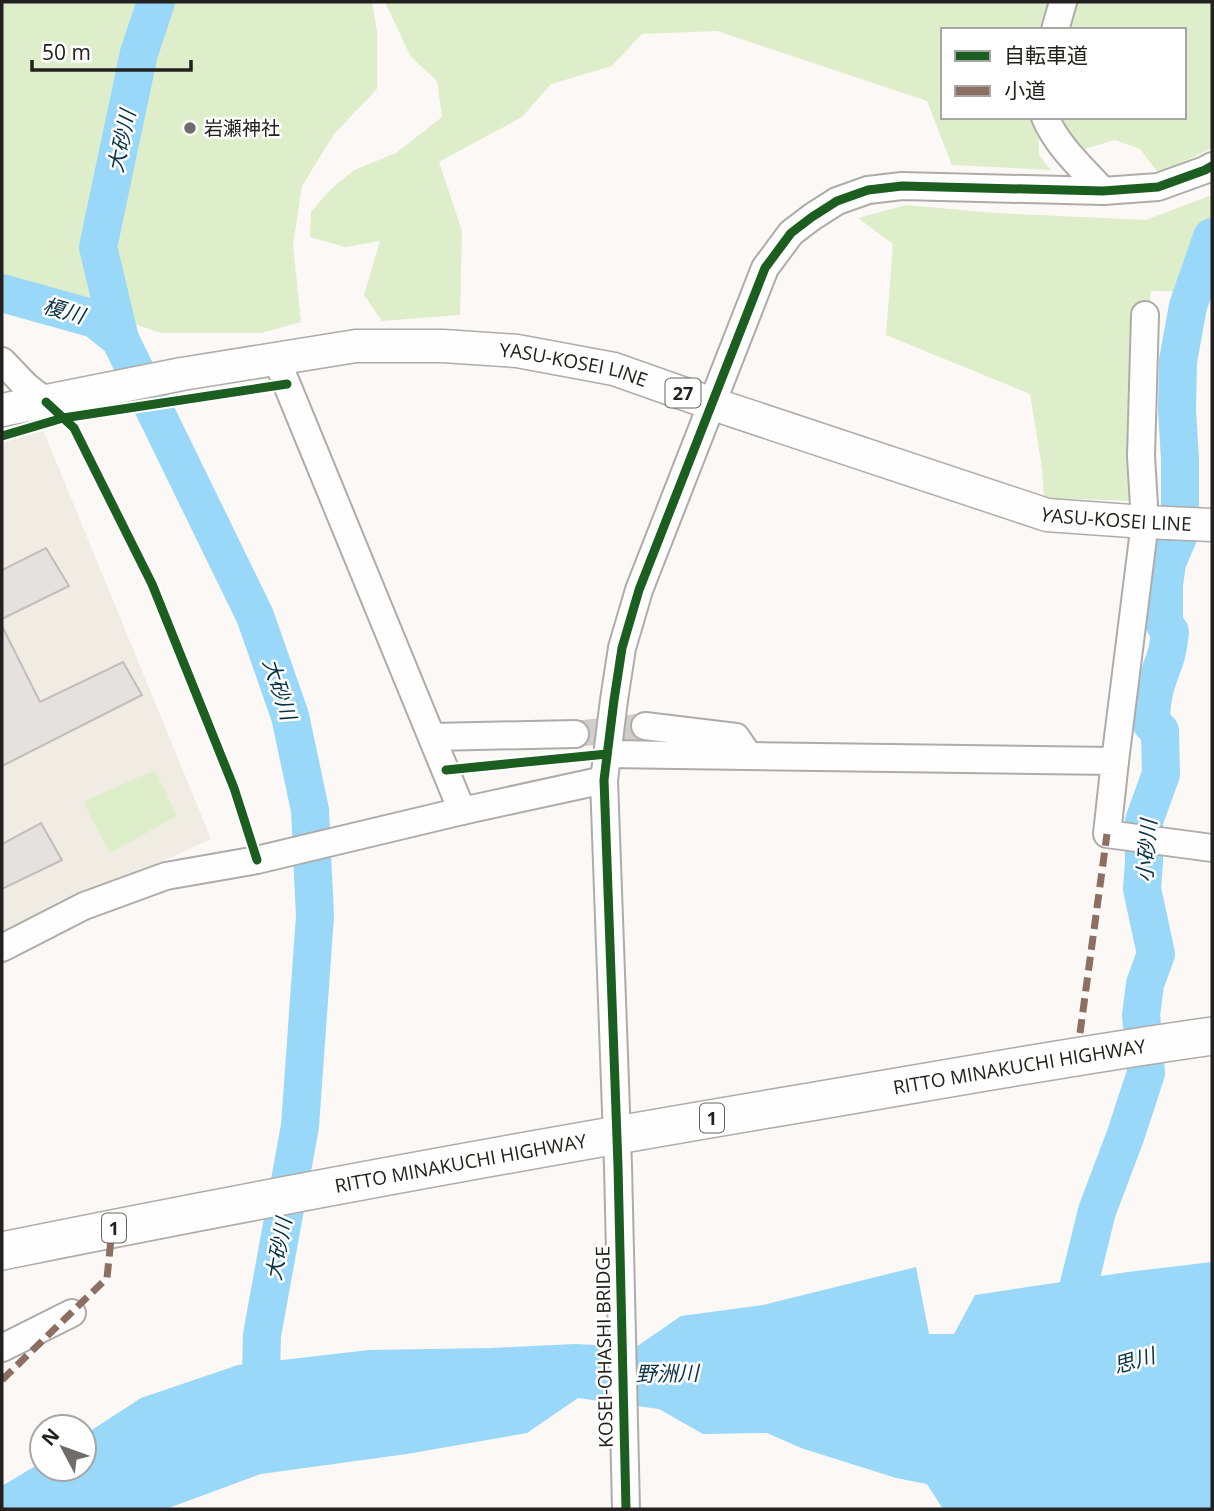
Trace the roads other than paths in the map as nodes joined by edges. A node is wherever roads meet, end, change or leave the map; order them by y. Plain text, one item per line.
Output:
1 (1063, 2) edge
2 (1056, 28) edge
3 (1046, 119) edge
4 (1208, 168) edge
5 (1103, 191) junction
6 (1145, 315) dead end
7 (276, 358) junction
8 (2, 361) edge
9 (46, 401) junction
10 (713, 404) junction
11 (2, 410) edge
12 (1181, 524) edge
13 (645, 726) tunnel mouth
14 (575, 734) tunnel mouth
15 (432, 737) junction
16 (749, 756) junction
17 (1115, 761) junction
18 (605, 767) junction
19 (462, 811) junction
20 (1212, 848) edge
21 (2, 948) edge
22 (1212, 1038) edge
23 (616, 1135) junction
24 (2, 1251) edge
25 (72, 1313) dead end
26 (2, 1348) edge
27 (625, 1509) edge

1 - 2 street
3 - 5 street
4 - 5 street, KOSEI-OHASHI BRIDGE
5 - 10 street, KOSEI-OHASHI BRIDGE
6 - 12 street
7 - 9 main road, YASU-KOSEI LINE / 27
7 - 10 main road, YASU-KOSEI LINE / 27
7 - 15 street
8 - 9 street
9 - 11 main road, YASU-KOSEI LINE / 27
10 - 12 main road, YASU-KOSEI LINE / 27
10 - 18 street, KOSEI-OHASHI BRIDGE
12 - 17 street
13 - 16 street
14 - 15 street
15 - 19 street
16 - 17 street
16 - 18 street
17 - 20 street
18 - 19 street
18 - 23 street, KOSEI-OHASHI BRIDGE
19 - 21 street
22 - 23 highway, RITTO MINAKUCHI HIGHWAY / 1
23 - 24 highway, RITTO MINAKUCHI HIGHWAY / 1
23 - 27 street, KOSEI-OHASHI BRIDGE
25 - 26 street

